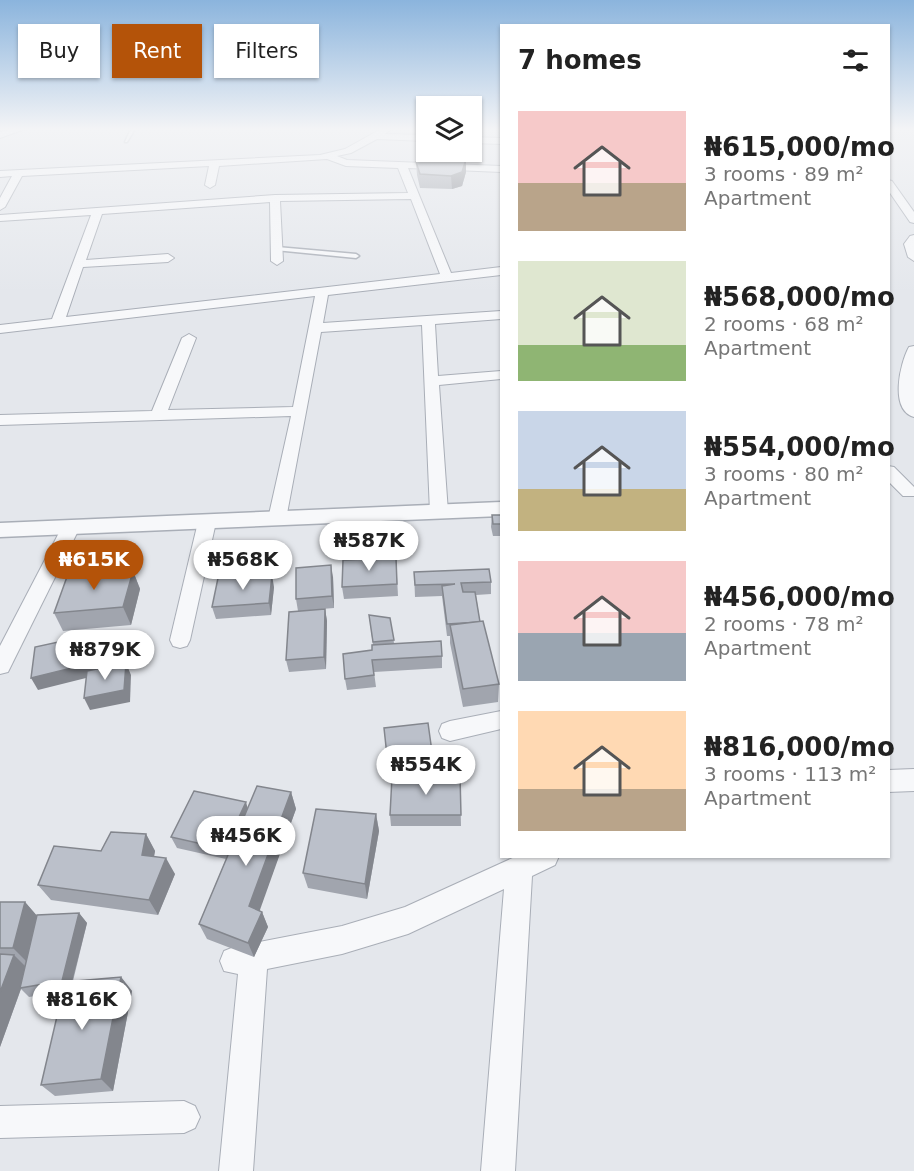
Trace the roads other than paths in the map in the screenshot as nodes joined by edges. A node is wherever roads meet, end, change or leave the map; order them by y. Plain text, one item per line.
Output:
1 (13, 184) edge
2 (409, 184) edge
3 (890, 186) edge
4 (414, 196) junction
5 (275, 198) junction
6 (898, 198) junction
7 (914, 198) edge
8 (0, 207) edge
9 (98, 211) junction
10 (0, 218) edge
11 (914, 220) edge
12 (914, 238) edge
13 (277, 255) joint
14 (356, 256) dead end
15 (914, 257) edge
16 (168, 258) dead end
17 (79, 264) junction
18 (500, 271) edge
19 (447, 277) junction
20 (322, 292) junction
21 (500, 315) edge
22 (428, 320) junction
23 (57, 323) junction
24 (316, 328) junction
25 (0, 329) edge
26 (189, 338) dead end
27 (914, 350) edge
28 (500, 375) edge
29 (431, 381) junction
30 (300, 411) junction
31 (914, 412) edge
32 (158, 415) junction
33 (0, 420) edge
34 (890, 473) edge
35 (912, 491) edge
36 (890, 493) edge
37 (500, 509) edge
38 (439, 512) junction
39 (277, 519) junction
40 (207, 522) junction
41 (71, 527) junction
42 (0, 530) edge
43 (180, 640) dead end
44 (0, 666) edge
45 (500, 720) edge
46 (450, 731) dead end
47 (914, 780) edge
48 (890, 781) edge
49 (542, 858) edge
50 (519, 869) junction
51 (184, 1117) dead end
52 (0, 1122) edge
53 (236, 1171) edge
54 (498, 1171) edge

1 - 8 street
2 - 4 street
3 - 6 street
4 - 5 street
4 - 19 street
5 - 9 street
5 - 13 street
6 - 7 street
6 - 11 street
9 - 10 street
9 - 17 street
12 - 15 street
13 - 14 lane
16 - 17 street
17 - 23 street
18 - 19 street
19 - 20 street
20 - 23 street
20 - 24 street
21 - 22 street
22 - 24 street
22 - 29 street
23 - 25 street
24 - 30 street
26 - 32 street
27 - 31 street
28 - 29 street
29 - 38 street
30 - 32 street
30 - 39 street
32 - 33 street
34 - 35 street
35 - 36 street
37 - 38 street
38 - 39 street
39 - 40 street
40 - 41 street
40 - 43 street
41 - 42 street
41 - 44 street
45 - 46 street
47 - 48 street
49 - 50 street
50 - 53 street
50 - 54 street
51 - 52 street

